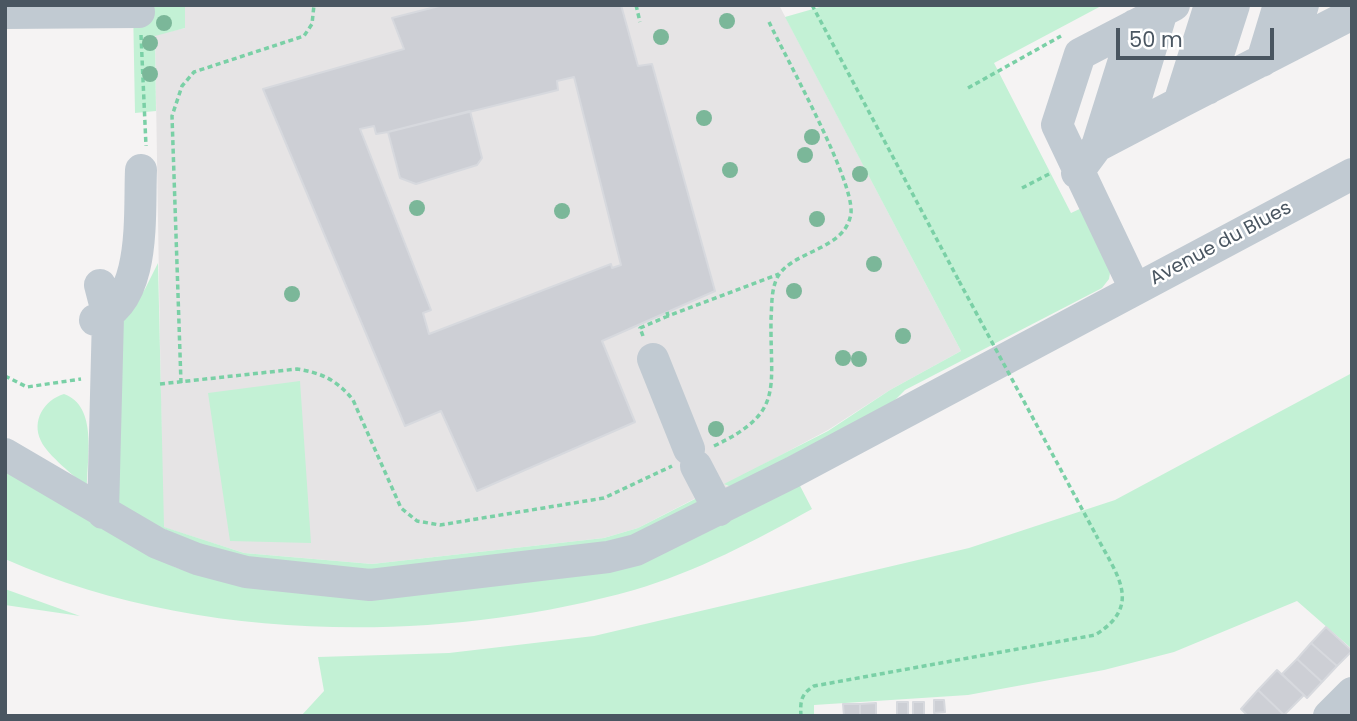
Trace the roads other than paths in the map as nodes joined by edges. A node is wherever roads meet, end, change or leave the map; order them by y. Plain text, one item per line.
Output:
1 (1210, 5) edge
2 (1234, 5) edge
3 (1256, 5) edge
4 (1279, 5) edge
5 (139, 12) road end
6 (1165, 12) edge
7 (5, 13) edge
8 (1332, 13) edge
9 (1248, 68) junction
10 (1193, 96) junction
11 (1139, 124) junction
12 (1076, 162) junction
13 (144, 163) road end
14 (1352, 174) edge
15 (100, 285) dead end
16 (1135, 289) junction
17 (99, 319) junction
18 (653, 359) dead end
19 (5, 454) edge
20 (719, 510) junction
21 (103, 513) junction
22 (1352, 692) edge
23 (1329, 716) edge

1 - 10 street
2 - 10 street
3 - 9 street
4 - 9 street
5 - 7 street
6 - 11 street
6 - 12 street
6 - 12 street
8 - 9 street
9 - 10 street
10 - 11 street
11 - 12 street
12 - 16 street
13 - 17 street
14 - 16 street, Avenue du Blues
15 - 17 street
16 - 20 street, Avenue du Blues
17 - 21 street
18 - 20 street
19 - 21 street, Avenue du Blues
20 - 21 street, Avenue du Blues
22 - 23 street

